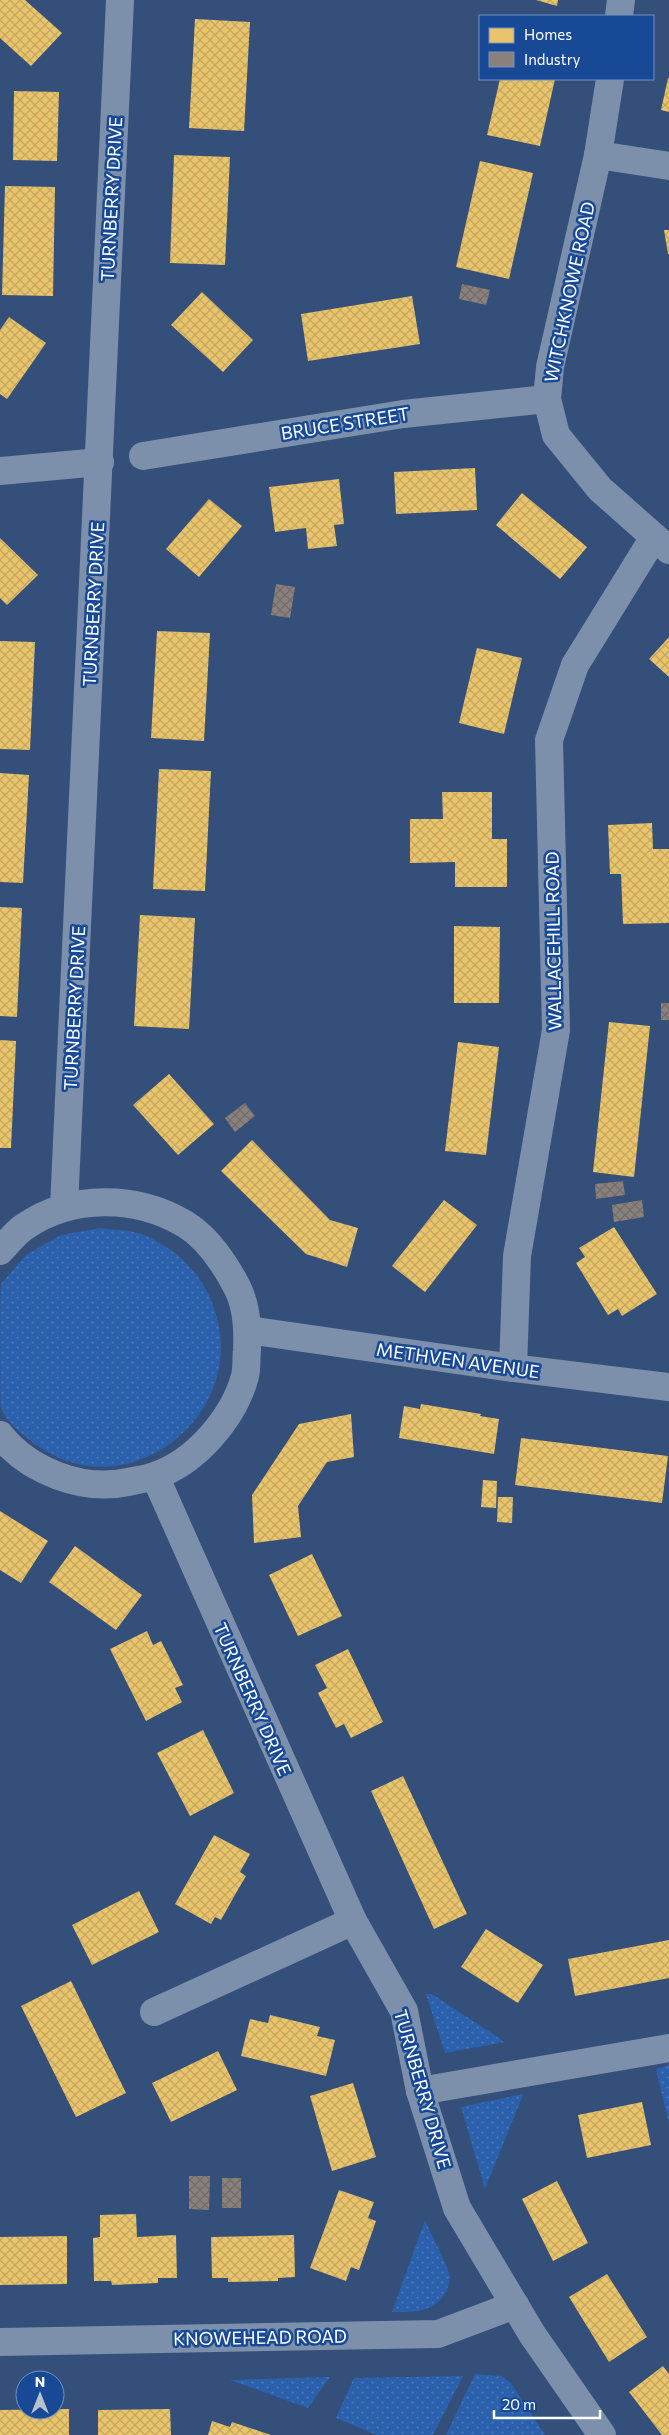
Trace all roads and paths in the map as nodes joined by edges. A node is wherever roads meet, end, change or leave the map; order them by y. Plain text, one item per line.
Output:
1 (120, 0) edge
2 (621, 0) edge
3 (619, 15) edge
4 (610, 80) edge
5 (598, 155) junction
6 (669, 166) edge
7 (547, 399) junction
8 (143, 456) dead end
9 (100, 462) junction
10 (0, 471) edge
11 (662, 543) edge
12 (64, 1207) junction
13 (0, 1251) edge
14 (248, 1330) junction
15 (513, 1368) junction
16 (669, 1387) edge
17 (0, 1435) edge
18 (156, 1476) junction
19 (353, 1921) junction
20 (154, 2012) dead end
21 (669, 2048) edge
22 (420, 2091) junction
23 (515, 2305) junction
24 (0, 2342) edge
25 (602, 2435) edge

1 - 9 street, TURNBERRY DRIVE
2 - 3 street
4 - 5 street, WITCHKNOWE ROAD
5 - 6 street
5 - 7 street, WITCHKNOWE ROAD
7 - 8 street, BRUCE STREET
7 - 11 street, WITCHKNOWE ROAD
9 - 10 street
9 - 12 street, TURNBERRY DRIVE
11 - 15 street, WALLACEHILL ROAD
12 - 13 street
12 - 14 street
14 - 15 street, METHVEN AVENUE
14 - 18 street
15 - 16 street, METHVEN AVENUE
17 - 18 street
18 - 19 street, TURNBERRY DRIVE
19 - 20 street
19 - 22 street, TURNBERRY DRIVE
21 - 22 street
22 - 23 street, TURNBERRY DRIVE
23 - 24 street, KNOWEHEAD ROAD
23 - 25 street, TURNBERRY DRIVE

